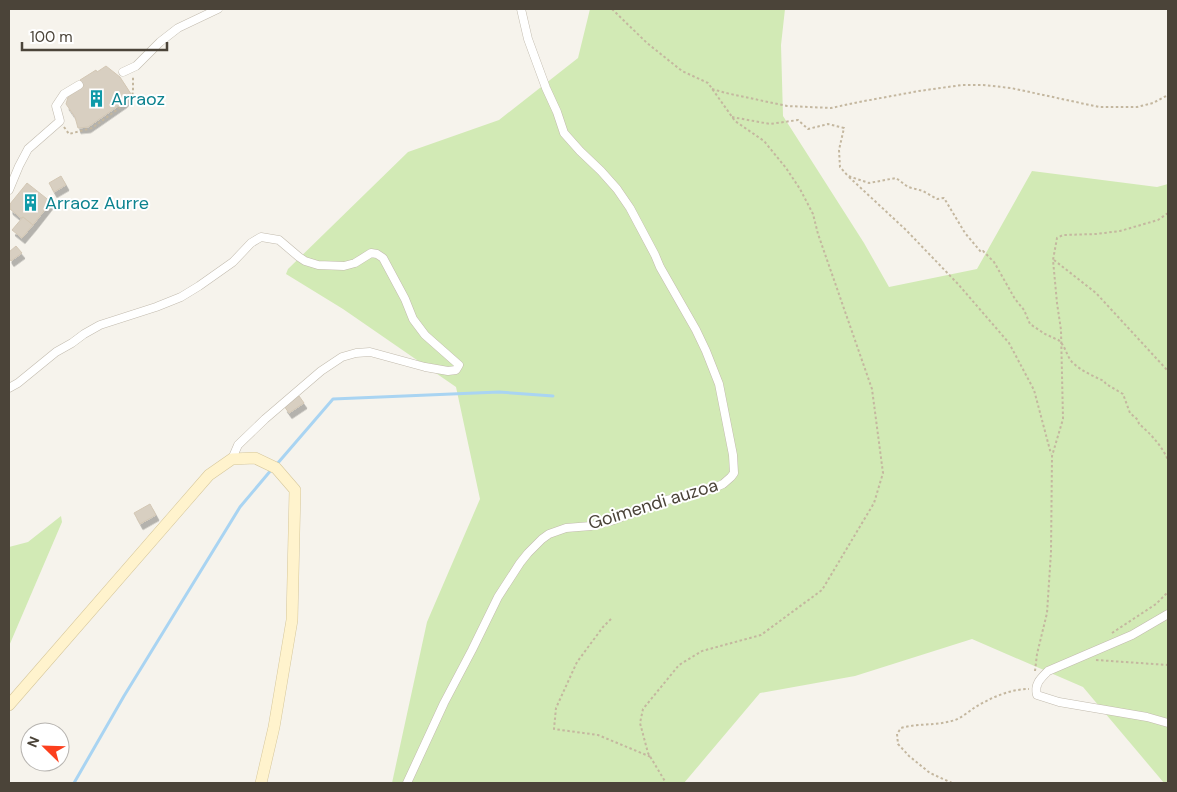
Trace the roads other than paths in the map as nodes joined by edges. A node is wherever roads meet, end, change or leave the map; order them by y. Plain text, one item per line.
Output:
1 (218, 9) edge
2 (521, 9) edge
3 (123, 72) dead end
4 (79, 85) dead end
5 (9, 190) edge
6 (9, 388) edge
7 (232, 459) junction
8 (1168, 614) edge
9 (9, 705) edge
10 (1168, 723) edge
11 (260, 783) edge
12 (407, 783) edge

1 - 3 street
2 - 12 street, Goimendi auzoa
4 - 5 street
6 - 7 street
7 - 9 main road
7 - 11 main road
8 - 10 street

